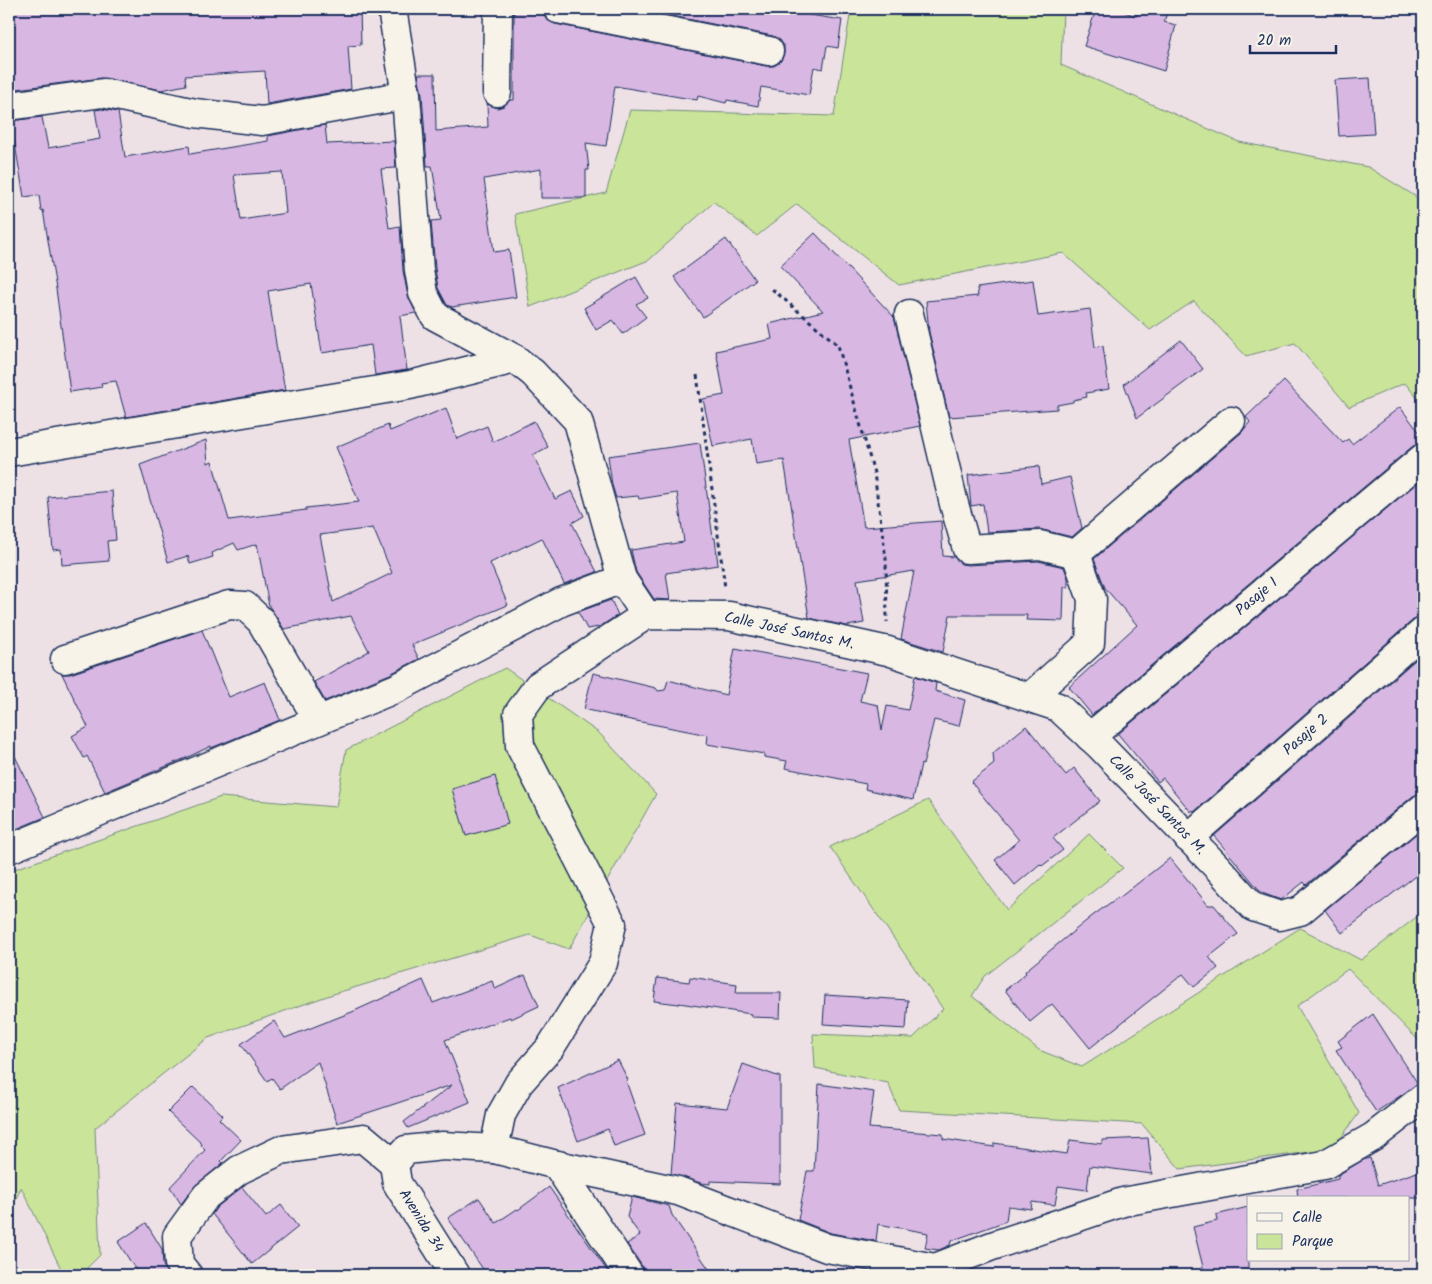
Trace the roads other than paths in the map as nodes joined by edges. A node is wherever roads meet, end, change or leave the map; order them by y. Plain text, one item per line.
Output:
1 (392, 9) edge
2 (498, 9) edge
3 (558, 9) edge
4 (769, 51) dead end
5 (497, 92) dead end
6 (406, 95) junction
7 (9, 106) edge
8 (909, 314) dead end
9 (515, 359) junction
10 (1231, 421) dead end
11 (9, 452) edge
12 (1423, 458) edge
13 (1076, 554) junction
14 (622, 579) junction
15 (646, 616) junction
16 (1423, 632) edge
17 (66, 659) dead end
18 (1030, 697) junction
19 (318, 720) junction
20 (1090, 737) junction
21 (1423, 808) edge
22 (1188, 838) junction
23 (9, 849) edge
24 (1423, 1098) edge
25 (494, 1150) junction
26 (394, 1164) junction
27 (557, 1165) junction
28 (188, 1275) edge
29 (455, 1275) edge
30 (629, 1275) edge

1 - 6 street
2 - 5 street
3 - 4 street
6 - 7 street
6 - 9 street
8 - 13 street
9 - 11 street
9 - 14 street
10 - 13 street
12 - 20 street, Pasaje 1
13 - 18 street
14 - 15 street
14 - 19 street
15 - 18 street, Calle José Santos M.
15 - 25 street
16 - 22 street, Pasaje 2
17 - 19 street
18 - 20 street, Calle José Santos M.
19 - 23 street
20 - 22 street, Calle José Santos M.
21 - 22 street, Calle José Santos M.
24 - 27 street
25 - 26 street
25 - 27 street
26 - 28 street
26 - 29 street, Avenida 34
27 - 30 street

